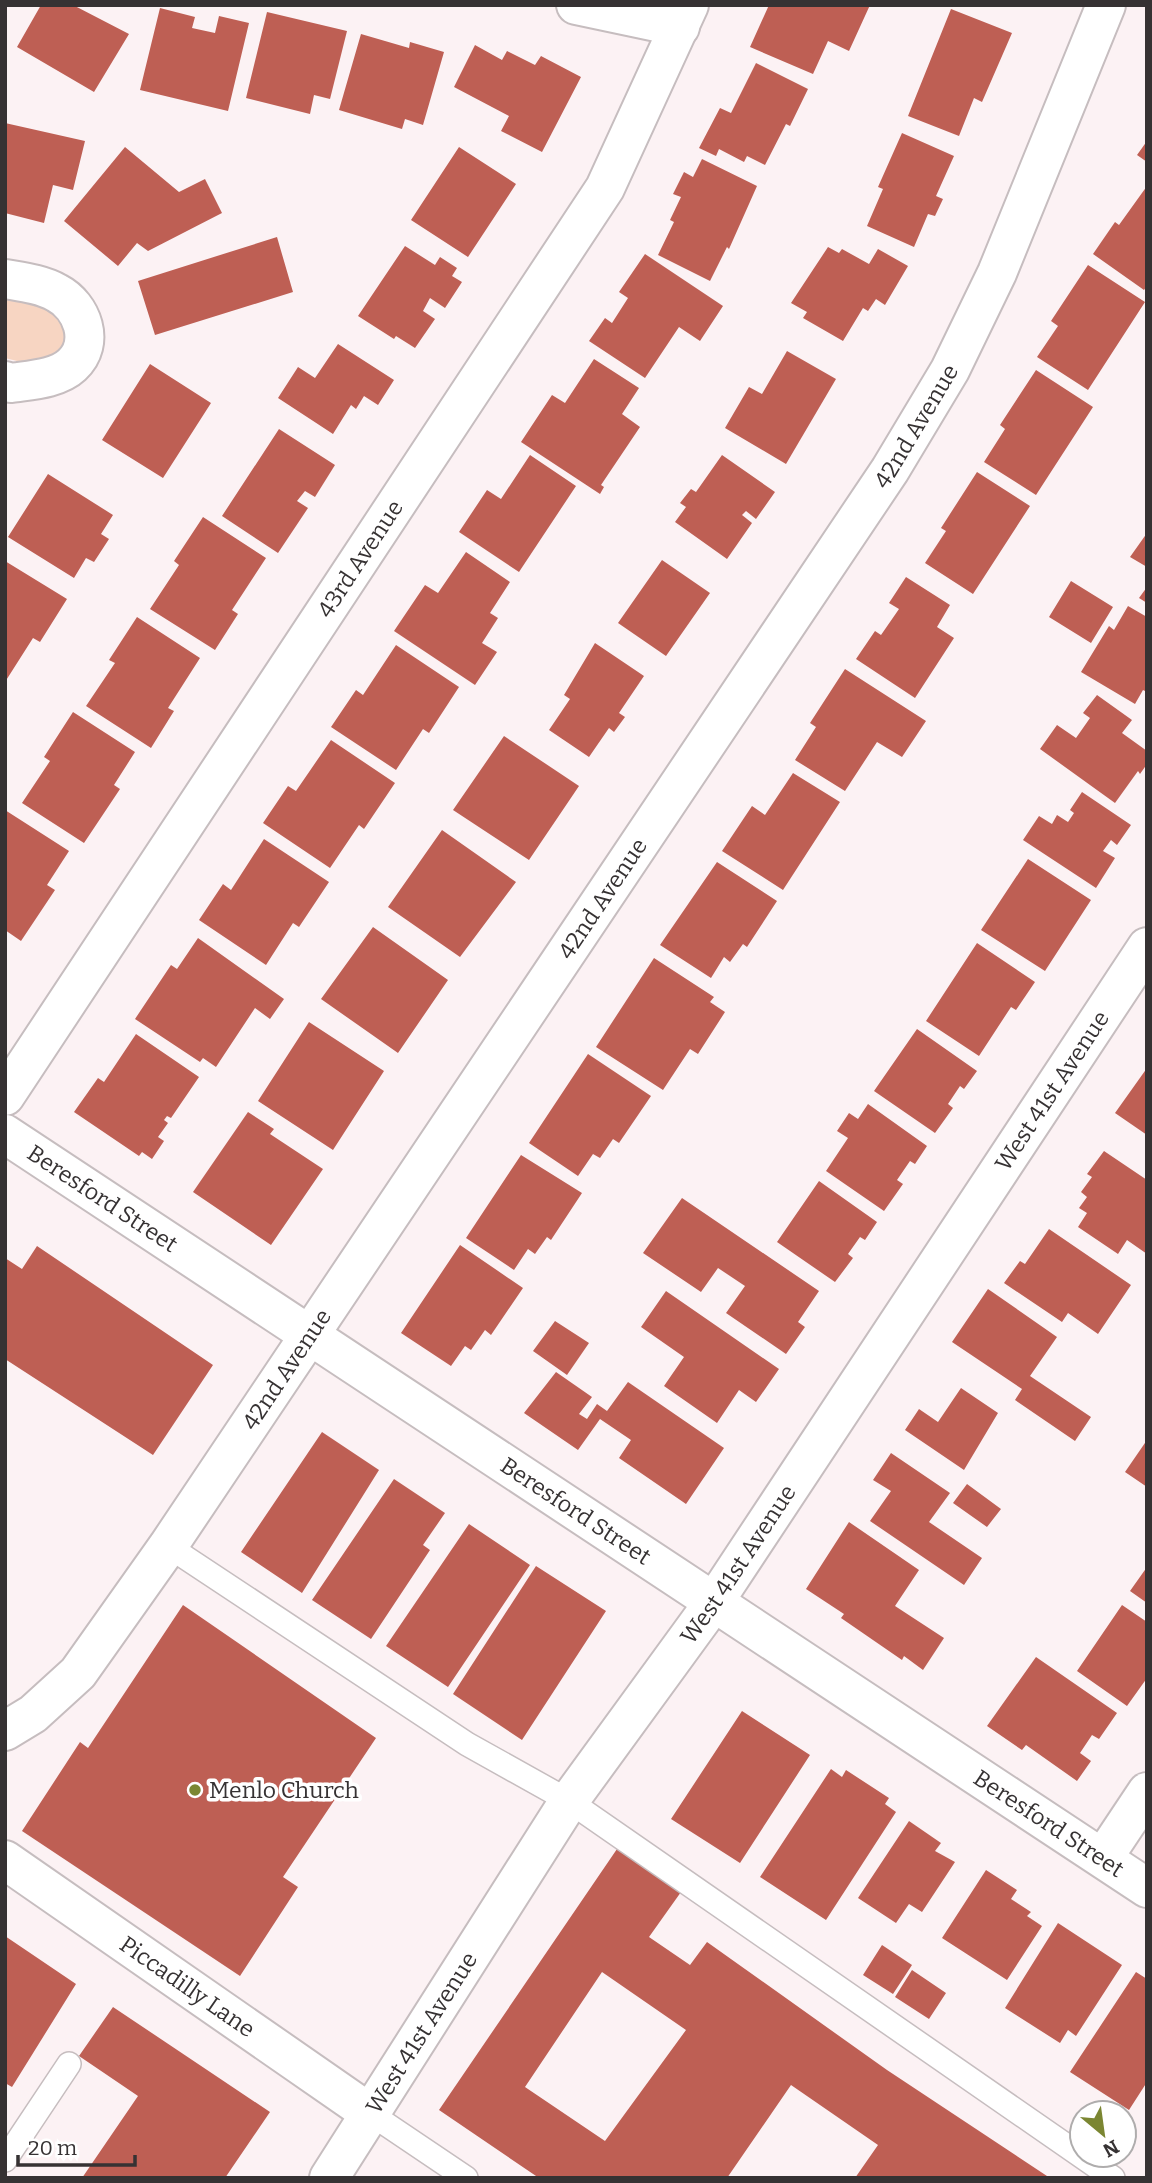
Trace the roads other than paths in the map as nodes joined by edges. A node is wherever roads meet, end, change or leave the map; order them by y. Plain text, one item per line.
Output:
1 (576, 5) edge
2 (1107, 5) edge
3 (684, 16) edge
4 (5, 279) edge
5 (7, 387) edge
6 (1140, 972) edge
7 (5, 1096) edge
8 (5, 1134) edge
9 (310, 1333) junction
10 (167, 1546) junction
11 (715, 1602) junction
12 (14, 1713) edge
13 (1147, 1792) edge
14 (569, 1801) junction
15 (1103, 1858) junction
16 (5, 1860) edge
17 (1147, 1888) edge
18 (69, 2064) dead end
19 (371, 2114) junction
20 (5, 2160) edge
21 (329, 2178) edge
22 (466, 2178) edge
23 (1113, 2178) edge

1 - 3 street
2 - 9 street, 42nd Avenue
3 - 7 street, 43rd Avenue
4 - 5 street
6 - 11 street, West 41st Avenue
8 - 9 street, Beresford Street
9 - 10 street, 42nd Avenue
9 - 11 street, Beresford Street
10 - 12 street, 42nd Avenue
10 - 14 lane
11 - 14 street, West 41st Avenue
11 - 15 street, Beresford Street
13 - 15 street
14 - 19 street, West 41st Avenue
14 - 23 lane
15 - 17 street, Beresford Street
16 - 19 street, Piccadilly Lane
18 - 20 lane
19 - 21 street, West 41st Avenue
19 - 22 lane

